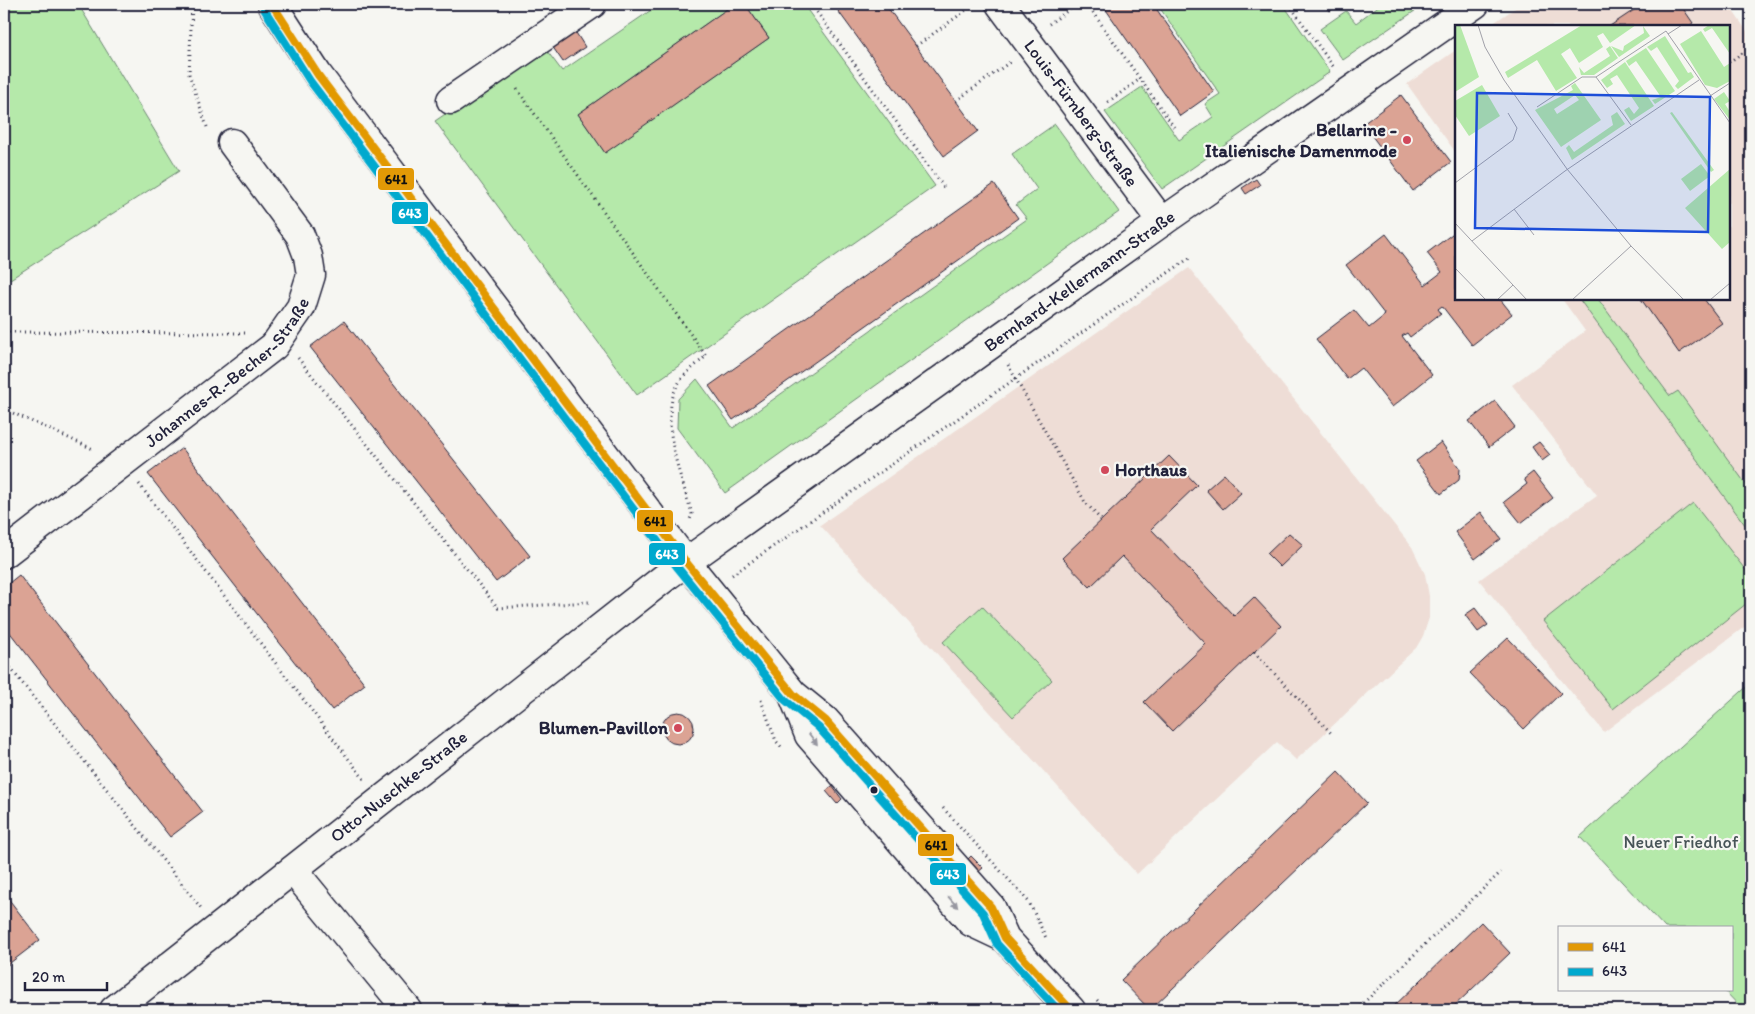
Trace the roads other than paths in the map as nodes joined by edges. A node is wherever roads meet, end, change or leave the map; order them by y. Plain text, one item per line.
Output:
1 (272, 4) edge
2 (592, 4) edge
3 (1000, 4) edge
4 (1475, 4) edge
5 (451, 100) dead end
6 (221, 141) road end
7 (1162, 222) junction
8 (4, 554) edge
9 (686, 562) junction
10 (293, 870) junction
11 (114, 1010) edge
12 (408, 1010) edge
13 (1071, 1010) edge

1 - 9 street
2 - 5 street
3 - 7 street, Louis-Fürnberg-Straße
4 - 7 street, Bernhard-Kellermann-Straße
6 - 8 street, Johannes-R.-Becher-Straße
7 - 9 street, Bernhard-Kellermann-Straße
9 - 10 street, Otto-Nuschke-Straße
9 - 13 street
10 - 11 street, Otto-Nuschke-Straße
10 - 12 street

